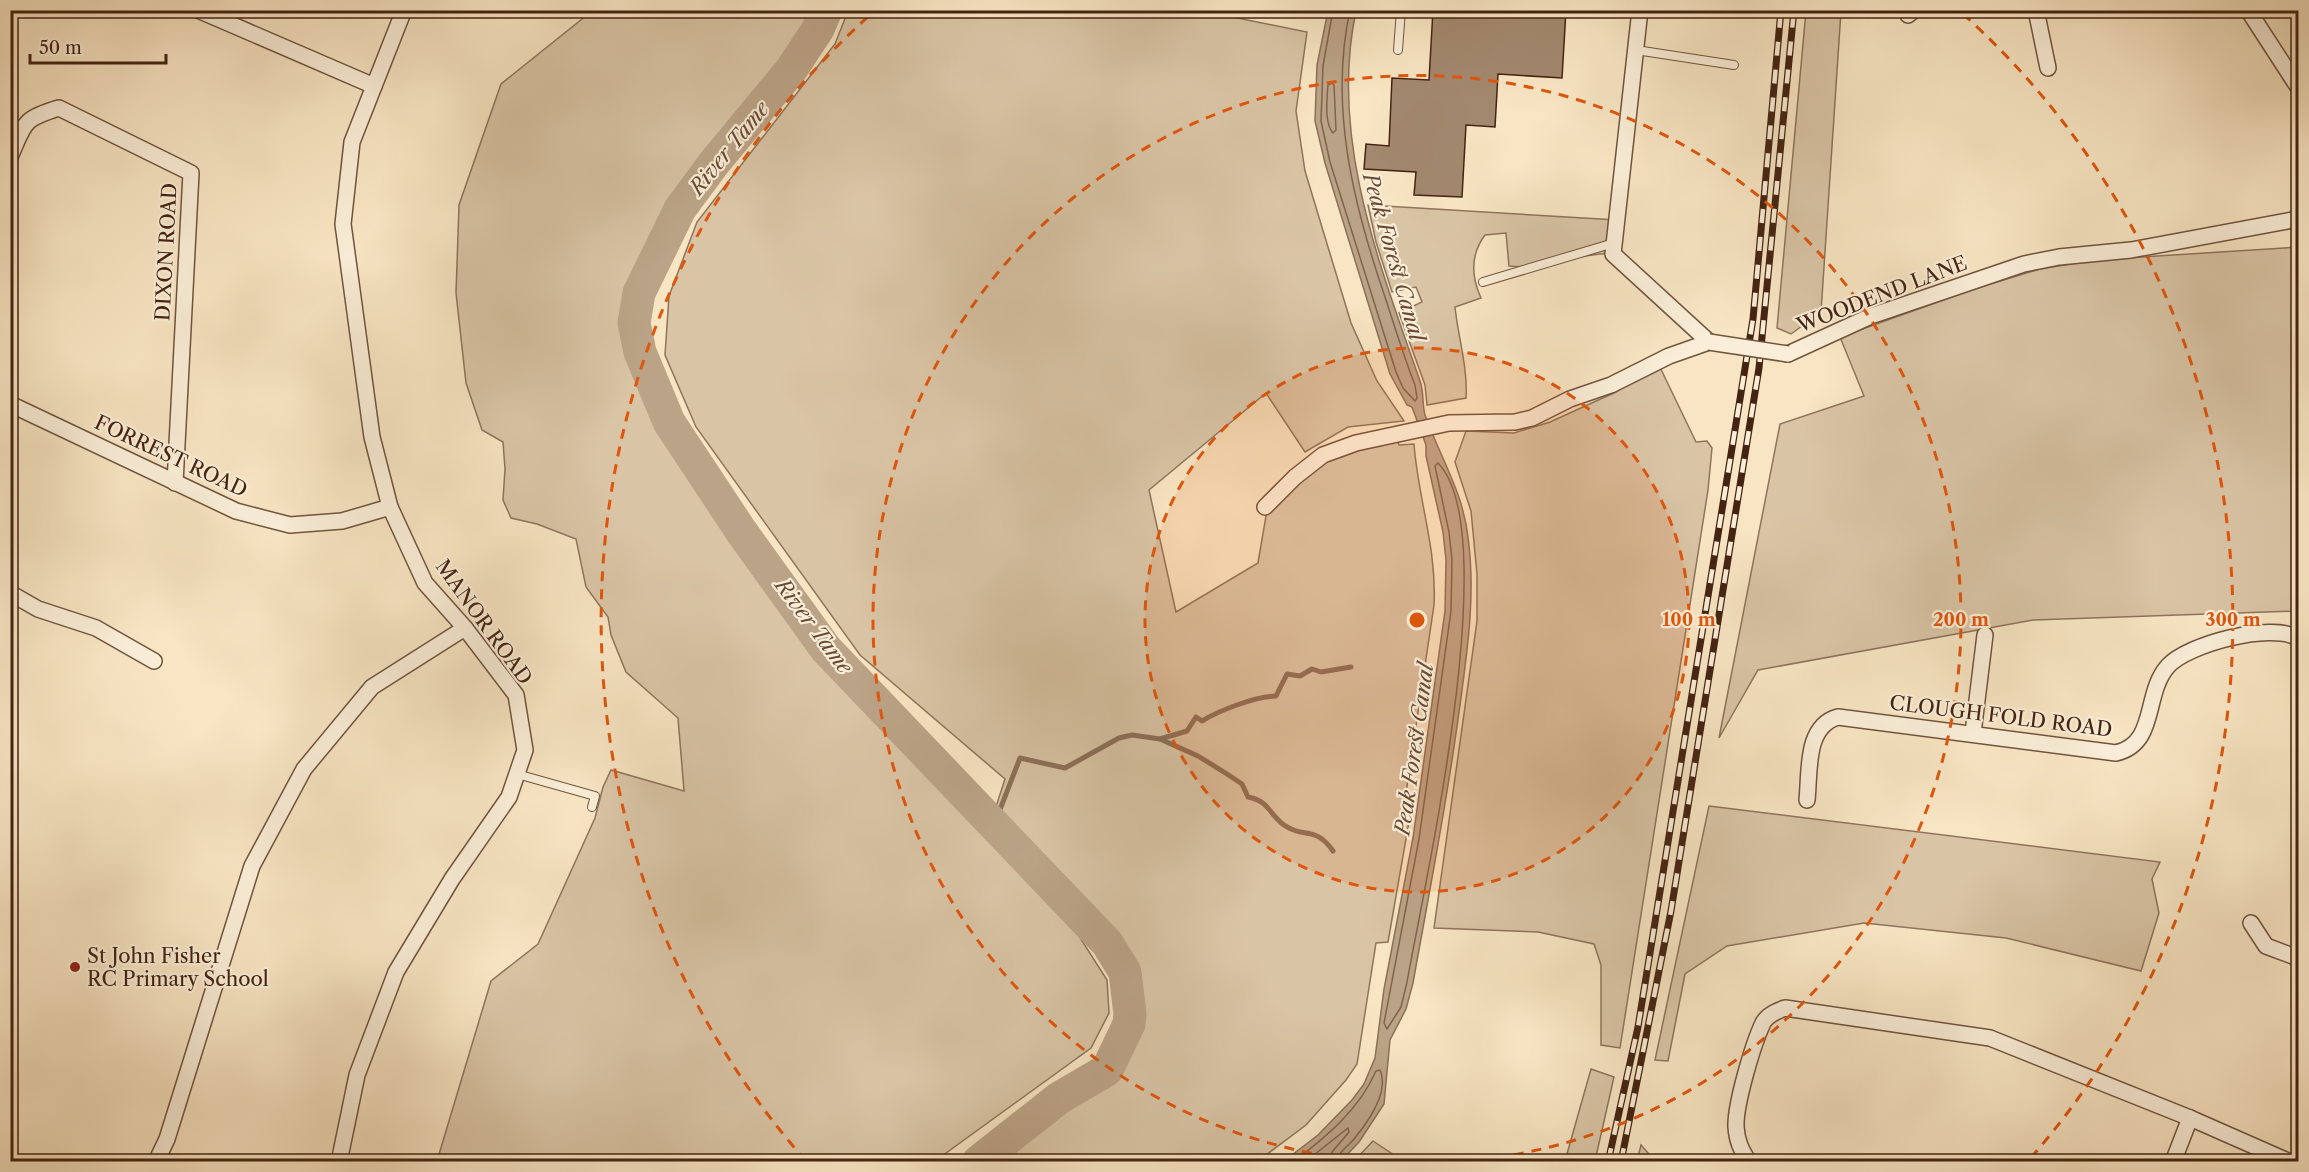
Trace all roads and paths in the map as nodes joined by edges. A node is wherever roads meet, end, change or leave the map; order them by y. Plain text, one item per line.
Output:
1 (198, 10) edge
2 (404, 10) edge
3 (1401, 10) edge
4 (1640, 10) edge
5 (2036, 10) edge
6 (2248, 10) edge
7 (1398, 50) dead end
8 (1636, 50) junction
9 (1734, 65) dead end
10 (2048, 68) dead end
11 (374, 86) junction
12 (2298, 87) edge
13 (10, 157) edge
14 (2298, 219) edge
15 (1614, 248) junction
16 (1483, 282) dead end
17 (1709, 342) junction
18 (10, 404) edge
19 (175, 483) junction
20 (390, 507) junction
21 (1265, 507) dead end
22 (10, 593) edge
23 (465, 627) junction
24 (1985, 635) dead end
25 (2298, 638) edge
26 (154, 661) dead end
27 (1973, 733) junction
28 (517, 774) junction
29 (1807, 800) dead end
30 (592, 807) dead end
31 (2251, 923) dead end
32 (2298, 958) edge
33 (2190, 1118) junction
34 (156, 1161) edge
35 (339, 1161) edge
36 (1749, 1161) edge
37 (2173, 1161) edge
38 (2290, 1161) edge

1 - 11 street
2 - 11 street, MANOR ROAD
3 - 7 lane
4 - 8 street
5 - 10 street
6 - 12 street
8 - 9 lane
8 - 15 street
11 - 20 street, MANOR ROAD
13 - 19 street, DIXON ROAD
14 - 17 street, WOODEND LANE, bridge
15 - 16 lane
15 - 17 street
17 - 21 street, WOODEND LANE
18 - 19 street, FORREST ROAD
19 - 20 street, FORREST ROAD
20 - 23 street, MANOR ROAD
22 - 26 street
23 - 28 street, MANOR ROAD
23 - 34 street
24 - 27 street
25 - 27 street, CLOUGH FOLD ROAD
27 - 29 street, CLOUGH FOLD ROAD
28 - 30 lane
28 - 35 street, MANOR ROAD
31 - 32 street
33 - 36 street
33 - 37 street
33 - 38 street

